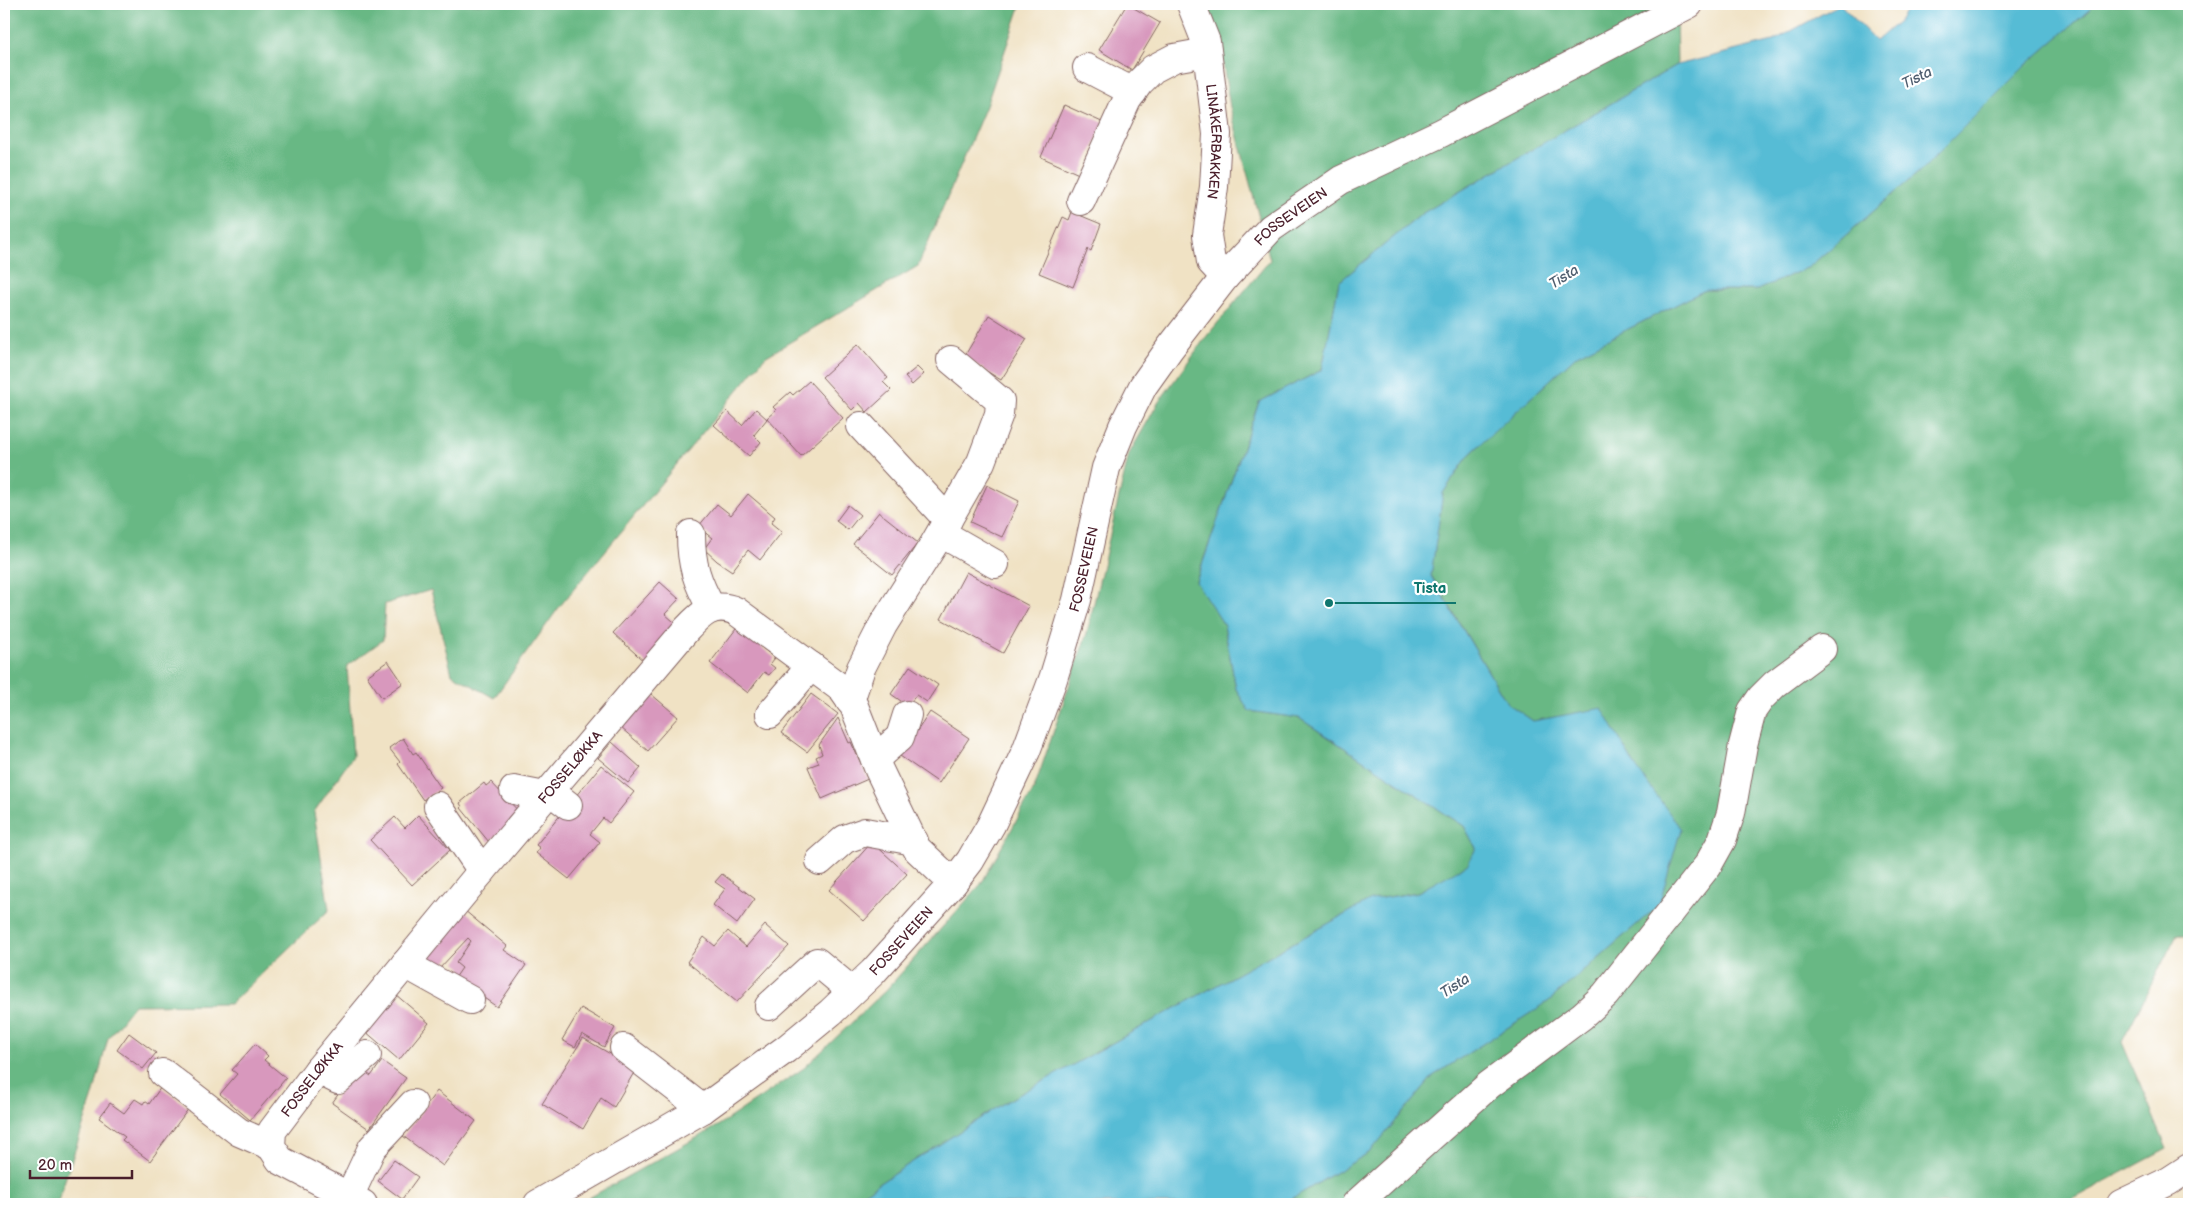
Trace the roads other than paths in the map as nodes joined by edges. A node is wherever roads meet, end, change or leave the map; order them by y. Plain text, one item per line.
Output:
1 (1191, 4) edge
2 (1689, 4) edge
3 (1207, 52) junction
4 (1087, 68) dead end
5 (1133, 92) junction
6 (1080, 202) dead end
7 (1225, 277) junction
8 (951, 360) dead end
9 (862, 426) dead end
10 (944, 526) junction
11 (691, 534) dead end
12 (995, 564) dead end
13 (712, 609) junction
14 (1822, 649) dead end
15 (811, 666) junction
16 (850, 701) junction
17 (770, 714) dead end
18 (907, 715) dead end
19 (875, 759) junction
20 (514, 790) dead end
21 (555, 797) junction
22 (438, 806) dead end
23 (914, 841) junction
24 (820, 861) dead end
25 (482, 871) junction
26 (953, 883) junction
27 (405, 964) junction
28 (852, 992) junction
29 (470, 1000) dead end
30 (769, 1006) dead end
31 (624, 1048) dead end
32 (367, 1055) dead end
33 (318, 1070) junction
34 (163, 1073) dead end
35 (413, 1104) dead end
36 (703, 1109) junction
37 (271, 1146) junction
38 (2189, 1168) edge
39 (356, 1201) edge
40 (538, 1204) edge
41 (1356, 1204) edge
42 (2122, 1204) edge

1 - 3 street, LINÅKERBAKKEN
2 - 7 street, FOSSEVEIEN
3 - 5 street
3 - 7 street, LINÅKERBAKKEN
4 - 5 street
5 - 6 street
7 - 26 street, FOSSEVEIEN
8 - 10 street
9 - 10 street
10 - 12 street
10 - 16 street
11 - 13 street
13 - 15 street
13 - 21 street, FOSSELØKKA
14 - 41 street
15 - 16 street
15 - 17 street
16 - 19 street
18 - 19 street
19 - 23 street
20 - 21 street
21 - 25 street, FOSSELØKKA
22 - 25 street
23 - 24 street
23 - 26 street
25 - 27 street, FOSSELØKKA
26 - 28 street, FOSSEVEIEN
27 - 29 street
27 - 33 street, FOSSELØKKA
28 - 30 street
28 - 36 street, FOSSEVEIEN
31 - 36 street
32 - 33 street
33 - 37 street, FOSSELØKKA
34 - 37 street
35 - 39 street
36 - 40 street, FOSSEVEIEN
37 - 39 street
38 - 42 street

